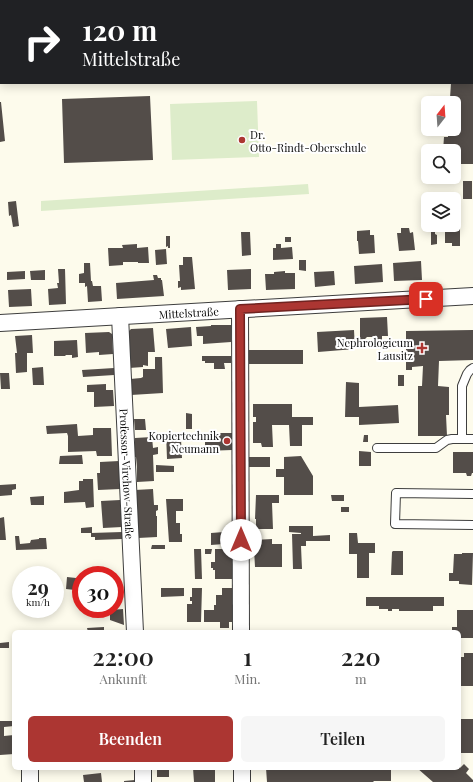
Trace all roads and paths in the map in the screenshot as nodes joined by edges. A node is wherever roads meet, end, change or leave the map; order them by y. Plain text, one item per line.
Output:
1 (473, 296) edge
2 (240, 309) junction
3 (120, 316) junction
4 (0, 323) edge
5 (473, 368) edge
6 (462, 439) junction
7 (473, 439) edge
8 (377, 448) dead end
9 (473, 494) edge
10 (473, 525) edge
11 (135, 630) edge
12 (241, 630) edge
13 (30, 770) edge
14 (143, 770) edge
15 (242, 770) edge
16 (30, 782) edge
17 (143, 782) edge
18 (242, 782) edge

1 - 2 street, Mittelstraße
2 - 3 street, Mittelstraße
2 - 12 street
3 - 4 street, Mittelstraße
3 - 11 street, Professor-Virchow-Straße
5 - 6 lane
6 - 7 lane
6 - 8 lane
9 - 10 lane
13 - 16 street
14 - 17 street
15 - 18 street

